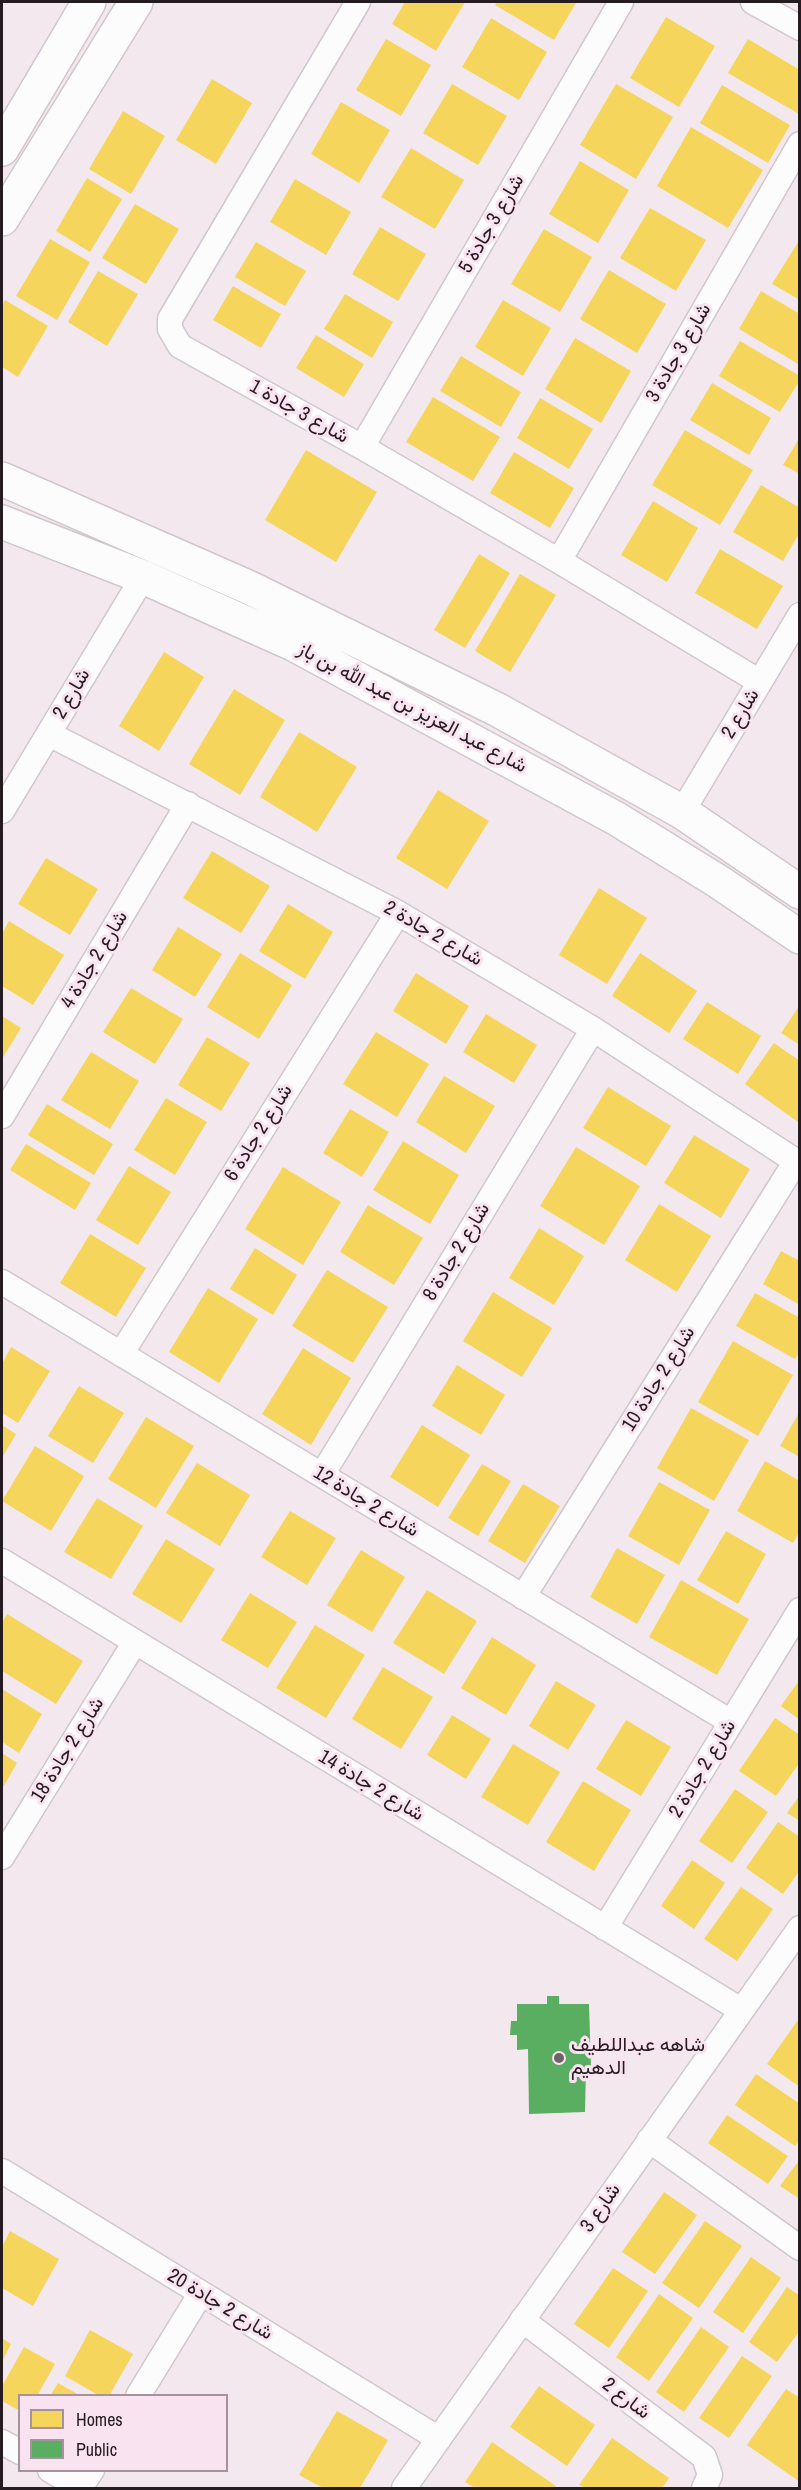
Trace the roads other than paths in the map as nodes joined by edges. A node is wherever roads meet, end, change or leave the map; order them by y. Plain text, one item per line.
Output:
1 (89, 2) edge
2 (136, 2) edge
3 (358, 2) edge
4 (621, 2) edge
5 (753, 2) edge
6 (800, 28) edge
7 (800, 144) edge
8 (2, 149) edge
9 (2, 219) edge
10 (362, 447) junction
11 (6, 479) edge
12 (2, 522) edge
13 (560, 561) junction
14 (143, 577) junction
15 (800, 615) edge
16 (760, 682) junction
17 (380, 692) junction
18 (498, 710) junction
19 (49, 734) junction
20 (518, 766) junction
21 (597, 767) junction
22 (188, 804) junction
23 (2, 811) edge
24 (682, 812) junction
25 (800, 891) edge
26 (398, 913) junction
27 (800, 937) edge
28 (593, 1029) junction
29 (2, 1116) edge
30 (798, 1162) edge
31 (2, 1282) edge
32 (122, 1354) junction
33 (322, 1475) junction
34 (2, 1561) edge
35 (523, 1597) junction
36 (800, 1610) edge
37 (135, 1642) junction
38 (731, 1722) junction
39 (2, 1857) edge
40 (605, 1928) junction
41 (800, 1928) edge
42 (741, 2010) junction
43 (649, 2140) junction
44 (2, 2171) edge
45 (800, 2248) edge
46 (201, 2293) junction
47 (522, 2320) junction
48 (139, 2394) edge
49 (439, 2439) junction
50 (2, 2442) edge
51 (18, 2451) edge
52 (53, 2472) edge
53 (91, 2472) edge
54 (80, 2488) edge
55 (404, 2488) edge
56 (704, 2488) edge

1 - 8 street
2 - 9 street
3 - 10 street, شارع 3 جادة 1
4 - 10 street, شارع 3 جادة 5
5 - 6 street
7 - 13 street, شارع 3 جادة 3
10 - 13 street, شارع 3 جادة 1
11 - 18 street, شارع عبد العزيز بن عبد الله بن باز
12 - 14 street, شارع عبد العزيز بن عبد الله بن باز
13 - 16 street, شارع 3 جادة 1
14 - 17 street, شارع عبد العزيز بن عبد الله بن باز
14 - 19 street, شارع 2
15 - 16 street, شارع 2
16 - 24 street, شارع 2
17 - 18 street
17 - 20 street, شارع عبد العزيز بن عبد الله بن باز
18 - 21 street, شارع عبد العزيز بن عبد الله بن باز
19 - 22 street, شارع 2 جادة 2
19 - 23 street, شارع 2
20 - 21 street
20 - 27 street, شارع عبد العزيز بن عبد الله بن باز
21 - 24 street, شارع عبد العزيز بن عبد الله بن باز
22 - 26 street, شارع 2 جادة 2
22 - 29 street, شارع 2 جادة 4
24 - 25 street, شارع عبد العزيز بن عبد الله بن باز
26 - 28 street, شارع 2 جادة 2
26 - 32 street, شارع 2 جادة 6
28 - 30 street, شارع 2 جادة 2
28 - 33 street, شارع 2 جادة 8
30 - 35 street, شارع 2 جادة 10
31 - 32 street, شارع 2 جادة 12
32 - 33 street, شارع 2 جادة 12
33 - 35 street, شارع 2 جادة 12
34 - 37 street, شارع 2 جادة 14
35 - 38 street, شارع 2 جادة 12
36 - 38 street, شارع 2 جادة 2
37 - 39 street, شارع 2 جادة 18
37 - 40 street, شارع 2 جادة 14
38 - 40 street, شارع 2 جادة 2
40 - 42 street, شارع 2 جادة 14
41 - 42 street, شارع 3
42 - 43 street, شارع 3
43 - 45 street
43 - 47 street, شارع 3
44 - 46 street, شارع 2 جادة 20
46 - 48 street
46 - 49 street, شارع 2 جادة 20
47 - 49 street, شارع 3
47 - 56 street, شارع 2
49 - 55 street, شارع 3
50 - 51 street
52 - 54 street
53 - 54 street

